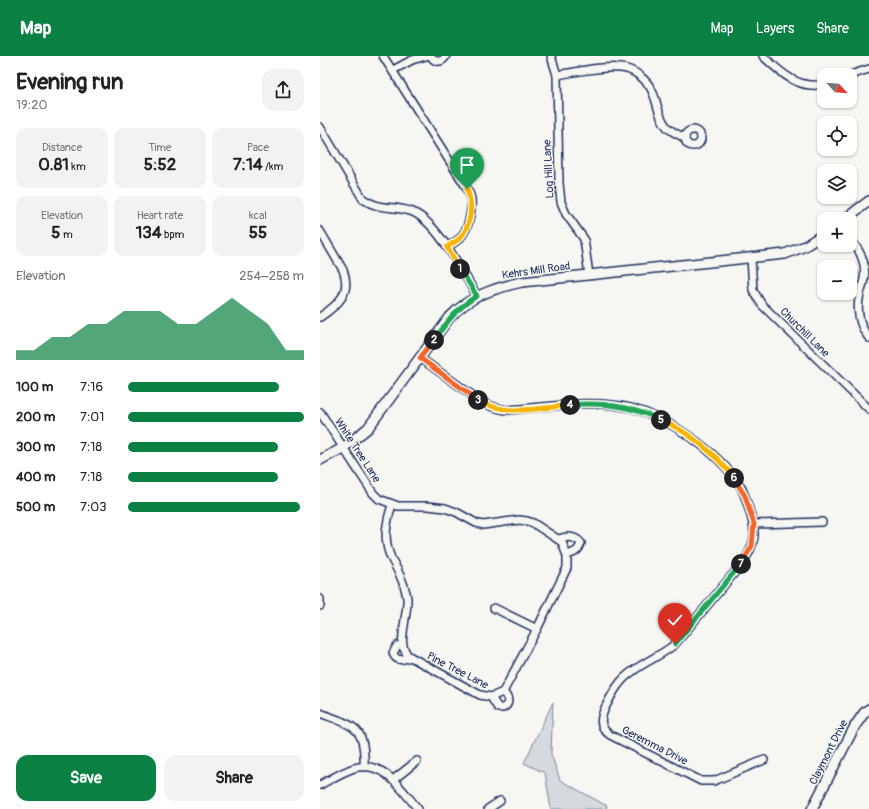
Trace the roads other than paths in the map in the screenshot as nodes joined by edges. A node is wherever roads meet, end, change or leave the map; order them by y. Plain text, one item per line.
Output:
1 (383, 56) edge
2 (426, 56) edge
3 (431, 56) edge
4 (446, 56) edge
5 (551, 56) edge
6 (763, 56) edge
7 (869, 68) edge
8 (393, 70) junction
9 (857, 72) edge
10 (557, 76) junction
11 (817, 84) edge
12 (320, 127) edge
13 (685, 138) dead end
14 (869, 201) edge
15 (854, 212) edge
16 (320, 232) edge
17 (817, 238) edge
18 (447, 247) junction
19 (857, 249) edge
20 (751, 258) junction
21 (588, 275) junction
22 (477, 296) junction
23 (320, 317) edge
24 (869, 338) edge
25 (420, 358) junction
26 (869, 409) edge
27 (320, 412) edge
28 (343, 448) junction
29 (320, 460) edge
30 (392, 505) junction
31 (822, 522) dead end
32 (754, 524) junction
33 (559, 539) junction
34 (567, 555) junction
35 (320, 599) edge
36 (320, 606) edge
37 (494, 608) dead end
38 (537, 629) junction
39 (403, 644) junction
40 (410, 657) junction
41 (869, 709) edge
42 (320, 713) edge
43 (764, 760) dead end
44 (417, 761) dead end
45 (364, 767) junction
46 (393, 780) junction
47 (320, 785) edge
48 (500, 801) dead end
49 (418, 809) edge
50 (488, 809) edge
51 (812, 809) edge

1 - 8 street
2 - 8 street
3 - 4 street
5 - 10 street, Log Hill Lane
6 - 11 street
7 - 9 street
8 - 18 street
10 - 13 street
10 - 21 street, Log Hill Lane
12 - 18 street
14 - 15 street
16 - 23 street
17 - 20 street, Kehrs Mill Road
18 - 22 street
19 - 24 street
20 - 21 street, Kehrs Mill Road
20 - 26 street, Churchill Lane
21 - 22 street, Kehrs Mill Road
22 - 25 street, Kehrs Mill Road
25 - 28 street, Kehrs Mill Road
25 - 32 street, Geremma Drive
27 - 28 street, White Tree Lane
28 - 29 street, Kehrs Mill Road
28 - 30 street, White Tree Lane
30 - 33 street, White Tree Lane
30 - 39 street, Pine Tree Lane
31 - 32 street
32 - 43 street, Geremma Drive
33 - 34 street
33 - 34 street
34 - 38 street
35 - 36 street
37 - 38 street
38 - 40 street, Pine Tree Lane
39 - 40 street, Pine Tree Lane
39 - 40 street, Pine Tree Lane
41 - 51 street, Claymont Drive
42 - 45 street
44 - 46 street
45 - 46 street
45 - 47 street
46 - 49 street
48 - 50 street

